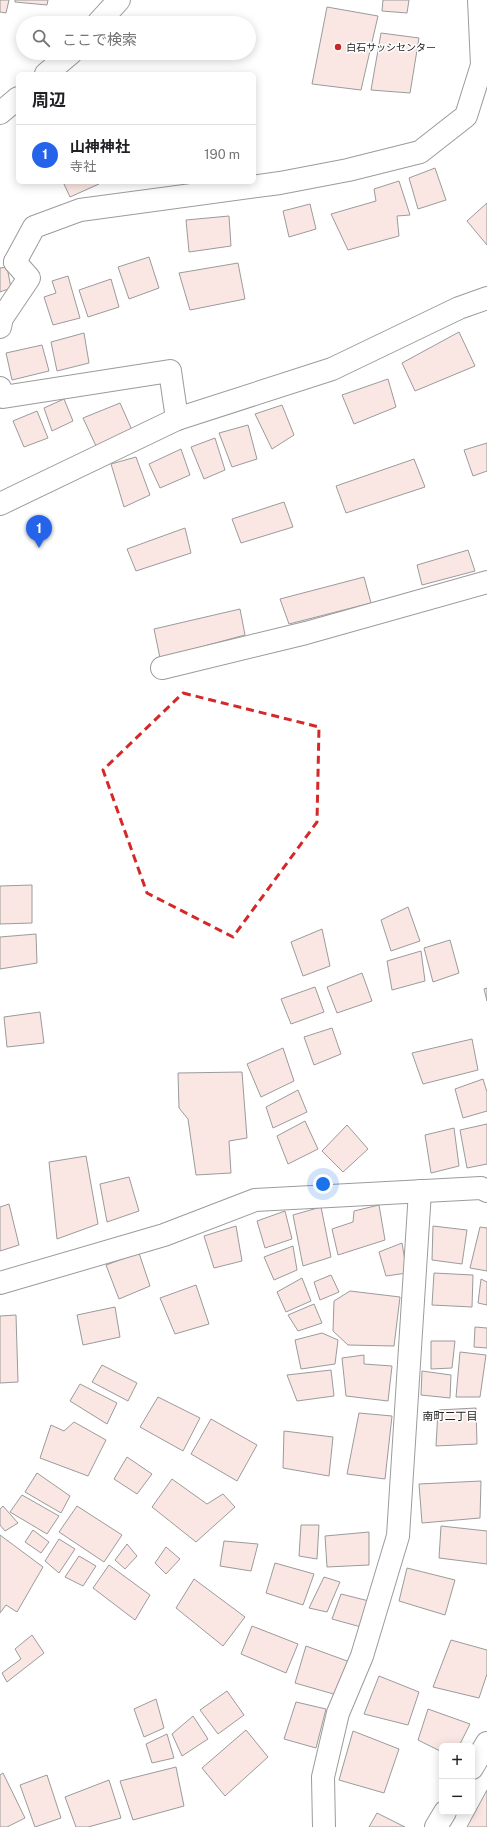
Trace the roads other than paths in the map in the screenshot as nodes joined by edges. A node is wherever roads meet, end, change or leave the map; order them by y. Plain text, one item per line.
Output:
1 (479, 0) edge
2 (115, 2) edge
3 (104, 16) edge
4 (63, 60) edge
5 (48, 72) edge
6 (16, 100) edge
7 (0, 113) edge
8 (7, 262) edge
9 (487, 298) edge
10 (0, 327) edge
11 (1, 395) edge
12 (177, 419) junction
13 (0, 504) edge
14 (487, 582) edge
15 (162, 668) dead end
16 (420, 1191) junction
17 (487, 1191) edge
18 (0, 1283) edge
19 (487, 1743) edge
20 (475, 1763) edge
21 (443, 1815) edge
22 (324, 1827) edge
23 (436, 1827) edge

1 - 8 street
2 - 3 street
4 - 5 street
6 - 7 street
8 - 10 street
9 - 12 street
11 - 12 street
12 - 13 street
14 - 15 street
16 - 17 street
16 - 18 street
16 - 22 street
19 - 20 street
21 - 23 street

